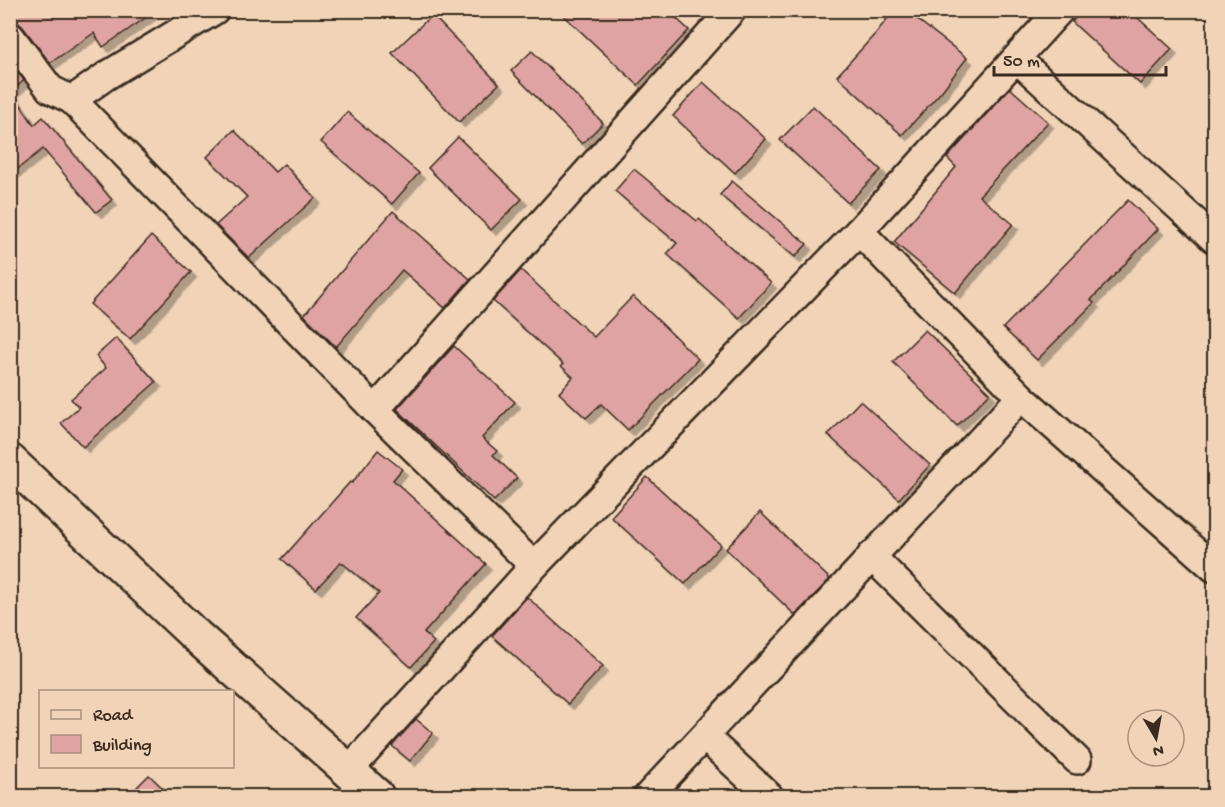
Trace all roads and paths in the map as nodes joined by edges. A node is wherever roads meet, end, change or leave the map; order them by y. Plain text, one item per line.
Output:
1 (215, 10) edge
2 (732, 10) edge
3 (1060, 10) edge
4 (10, 36) edge
5 (1017, 59) junction
6 (72, 100) junction
7 (859, 231) junction
8 (1215, 239) edge
9 (1021, 397) junction
10 (375, 410) junction
11 (10, 461) edge
12 (871, 556) junction
13 (534, 566) junction
14 (1215, 568) edge
15 (705, 738) junction
16 (1077, 760) dead end
17 (348, 771) junction
18 (377, 796) edge
19 (648, 796) edge
20 (769, 796) edge

1 - 6 street
2 - 10 street
3 - 5 street
4 - 6 street
5 - 7 street
5 - 8 street
6 - 10 street
7 - 9 street
7 - 13 street
9 - 12 street
9 - 14 street
10 - 13 street
11 - 17 main road
12 - 15 street
12 - 16 street
13 - 17 street
15 - 19 street
15 - 20 street
17 - 18 main road

